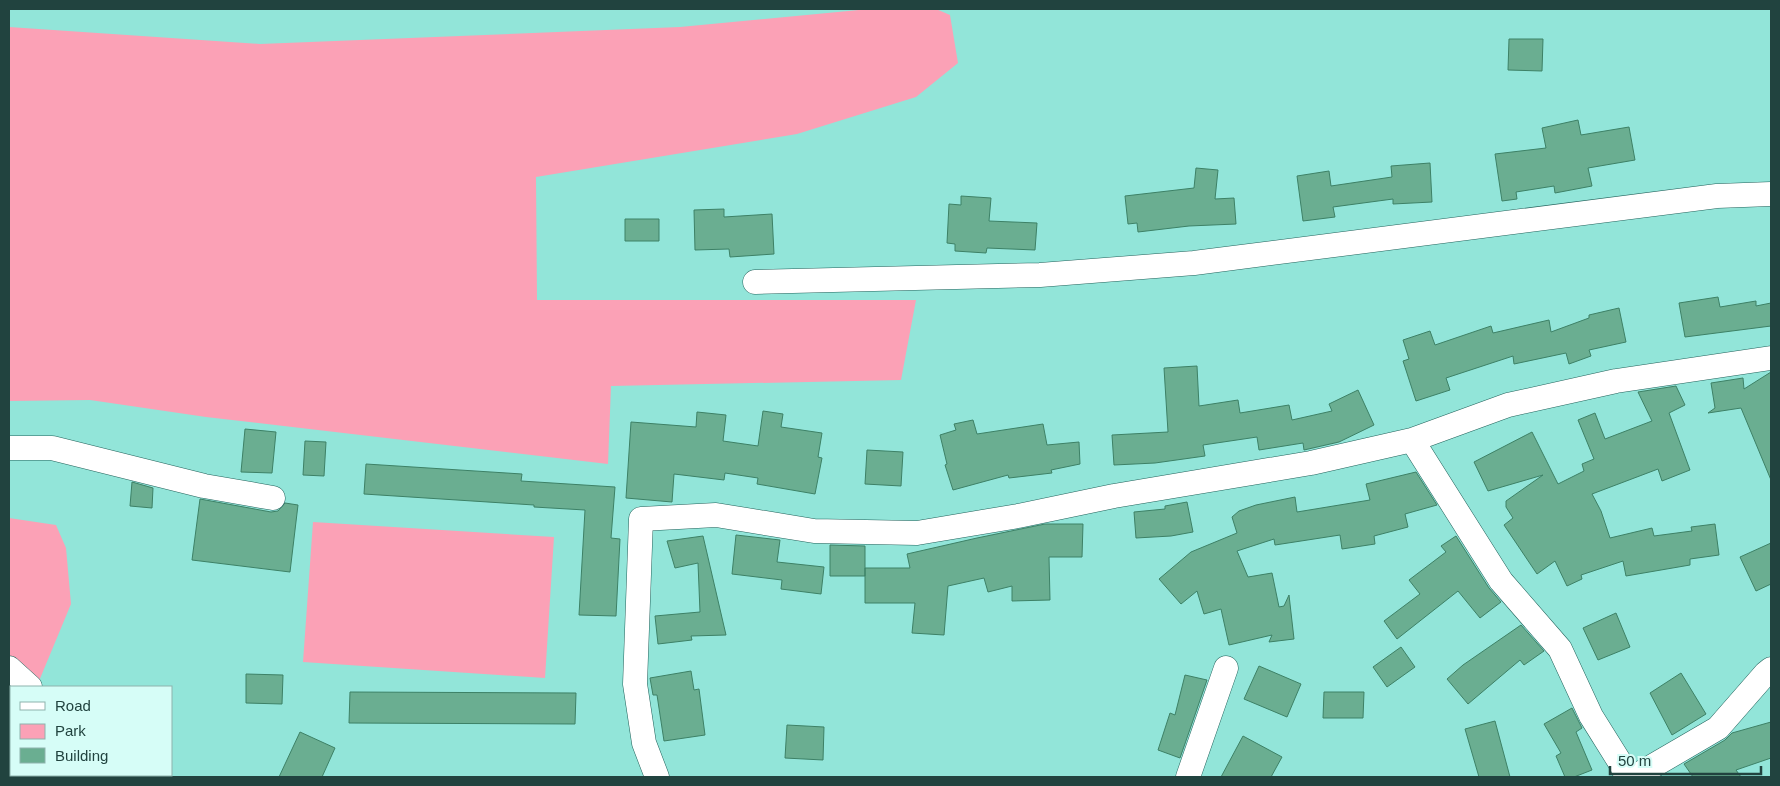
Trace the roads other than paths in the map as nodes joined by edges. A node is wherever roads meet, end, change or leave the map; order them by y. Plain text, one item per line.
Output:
1 (1771, 194) edge
2 (755, 282) dead end
3 (1771, 358) edge
4 (1412, 440) junction
5 (9, 448) edge
6 (274, 498) dead end
7 (9, 668) edge
8 (1226, 668) dead end
9 (1771, 669) edge
10 (29, 686) edge
11 (657, 777) edge
12 (1188, 777) edge
13 (1627, 777) edge
14 (1634, 777) edge

1 - 2 street
3 - 4 street
4 - 11 street
4 - 13 street
5 - 6 street
7 - 10 street
8 - 12 street
9 - 14 street

